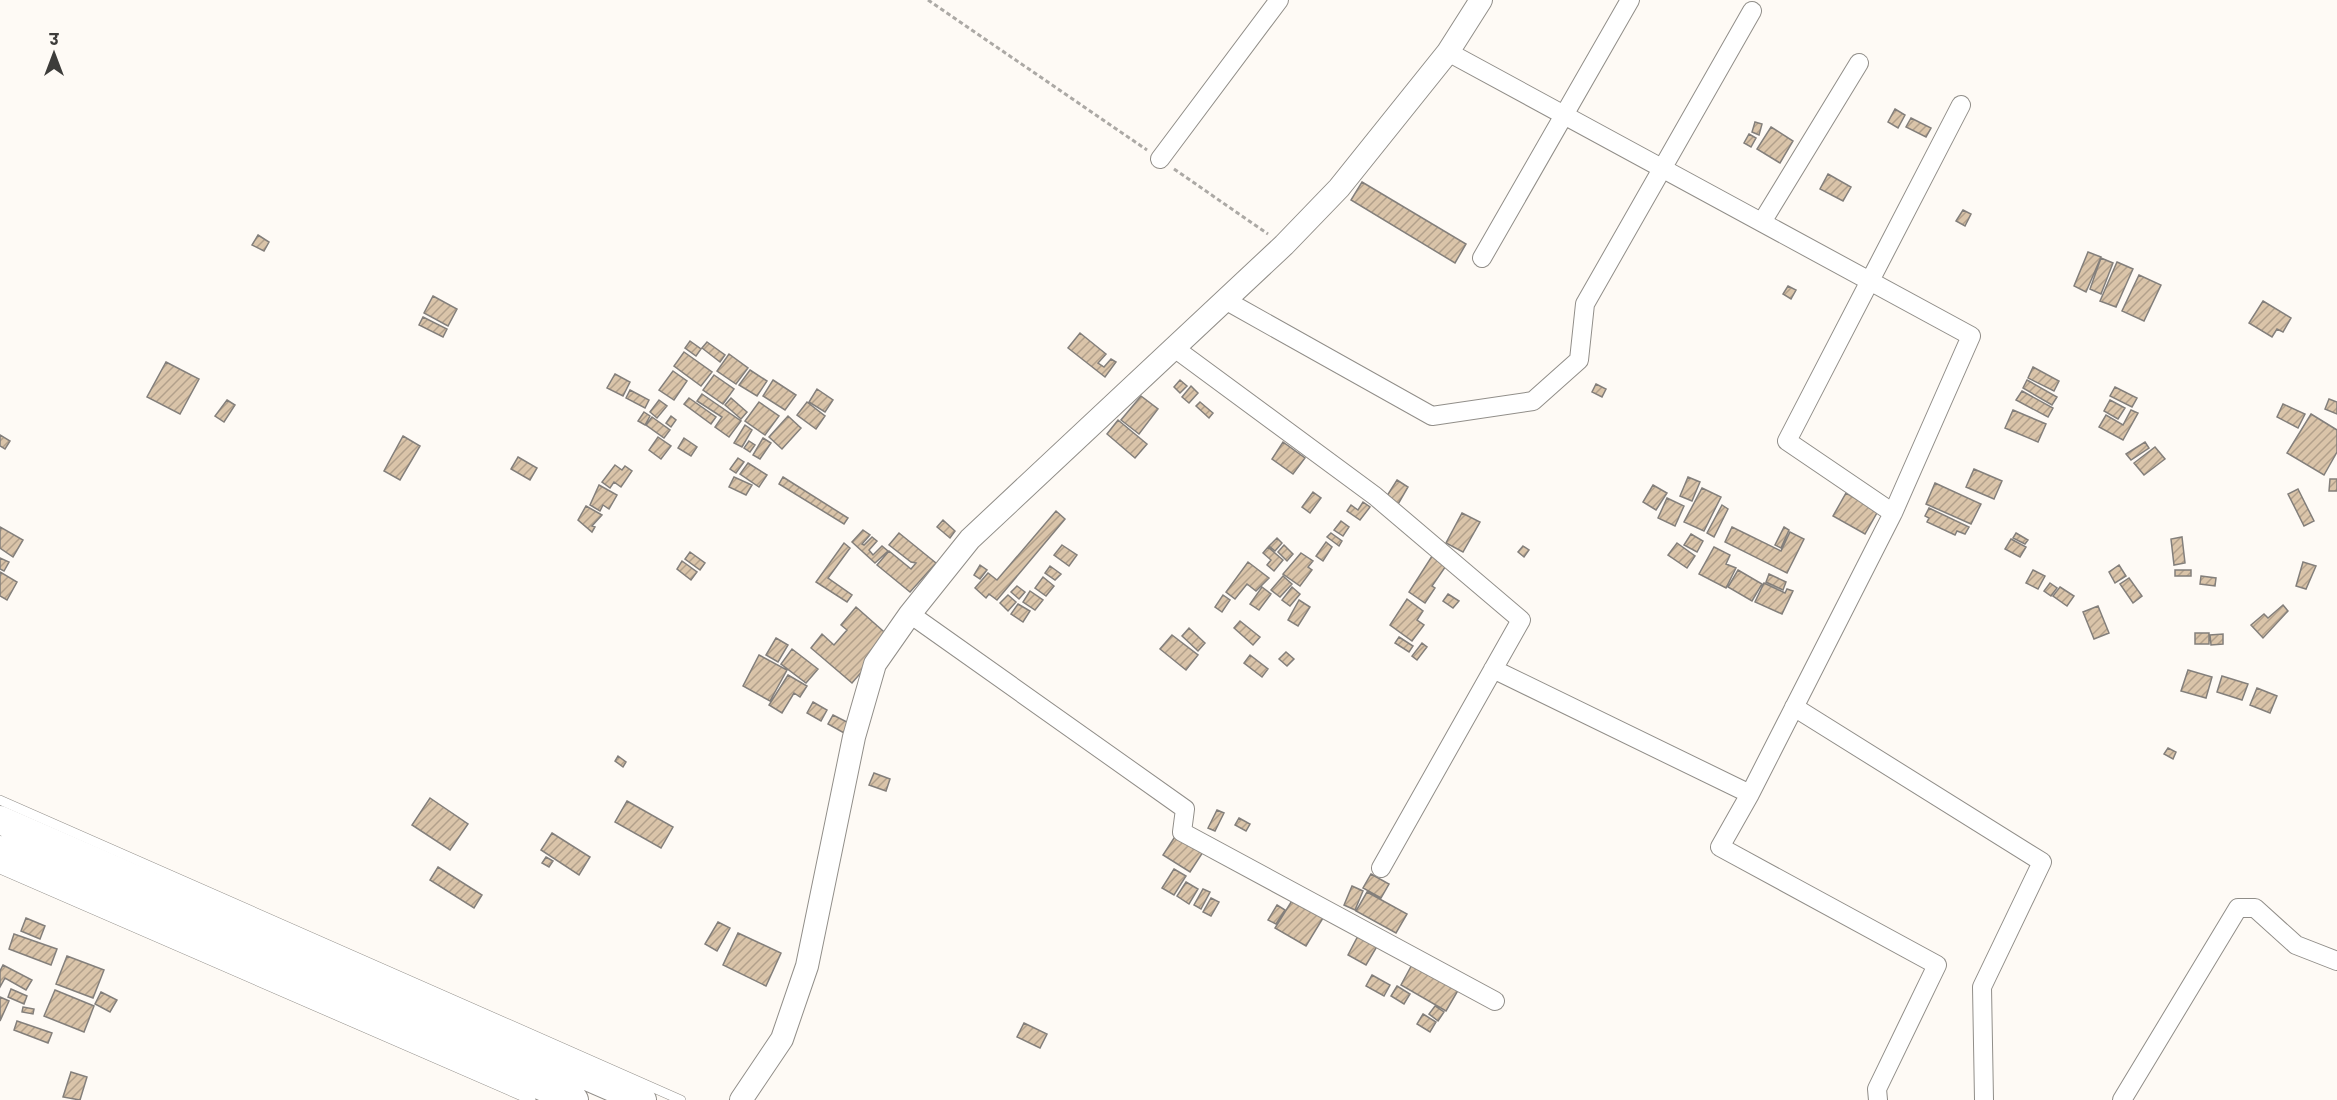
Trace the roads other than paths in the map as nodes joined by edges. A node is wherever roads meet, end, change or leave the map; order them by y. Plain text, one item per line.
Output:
1 (1279, 0) edge
2 (1481, 0) edge
3 (1630, 0) edge
4 (1752, 11) dead end
5 (1449, 52) junction
6 (1859, 63) dead end
7 (1961, 105) dead end
8 (1564, 115) junction
9 (1160, 159) road end
10 (1663, 169) junction
11 (1762, 222) junction
12 (1482, 258) dead end
13 (1871, 282) junction
14 (1225, 300) junction
15 (1173, 347) junction
16 (1893, 513) junction
17 (910, 614) junction
18 (1493, 669) junction
19 (1794, 706) junction
20 (1750, 794) junction
21 (0, 800) edge
22 (0, 820) edge
23 (0, 850) edge
24 (1381, 868) dead end
25 (0, 869) edge
26 (2337, 961) edge
27 (1495, 1001) dead end
28 (531, 1100) edge
29 (574, 1100) edge
30 (642, 1100) edge
31 (681, 1100) edge
32 (741, 1100) edge
33 (1878, 1100) edge
34 (1984, 1100) edge
35 (2122, 1100) edge

1 - 9 street
2 - 5 street
3 - 8 street
4 - 10 street
5 - 8 street
5 - 14 street
6 - 11 street
7 - 13 street
8 - 10 street
8 - 12 street
10 - 11 street
10 - 14 street
11 - 13 street
13 - 16 street
13 - 16 street
14 - 15 street
15 - 17 street
15 - 18 street
16 - 19 street
17 - 27 street
17 - 32 street
18 - 20 street
18 - 24 street
19 - 20 street
19 - 34 street
20 - 33 street
21 - 31 lane
22 - 30 main road
23 - 29 main road
25 - 28 lane
26 - 35 street

